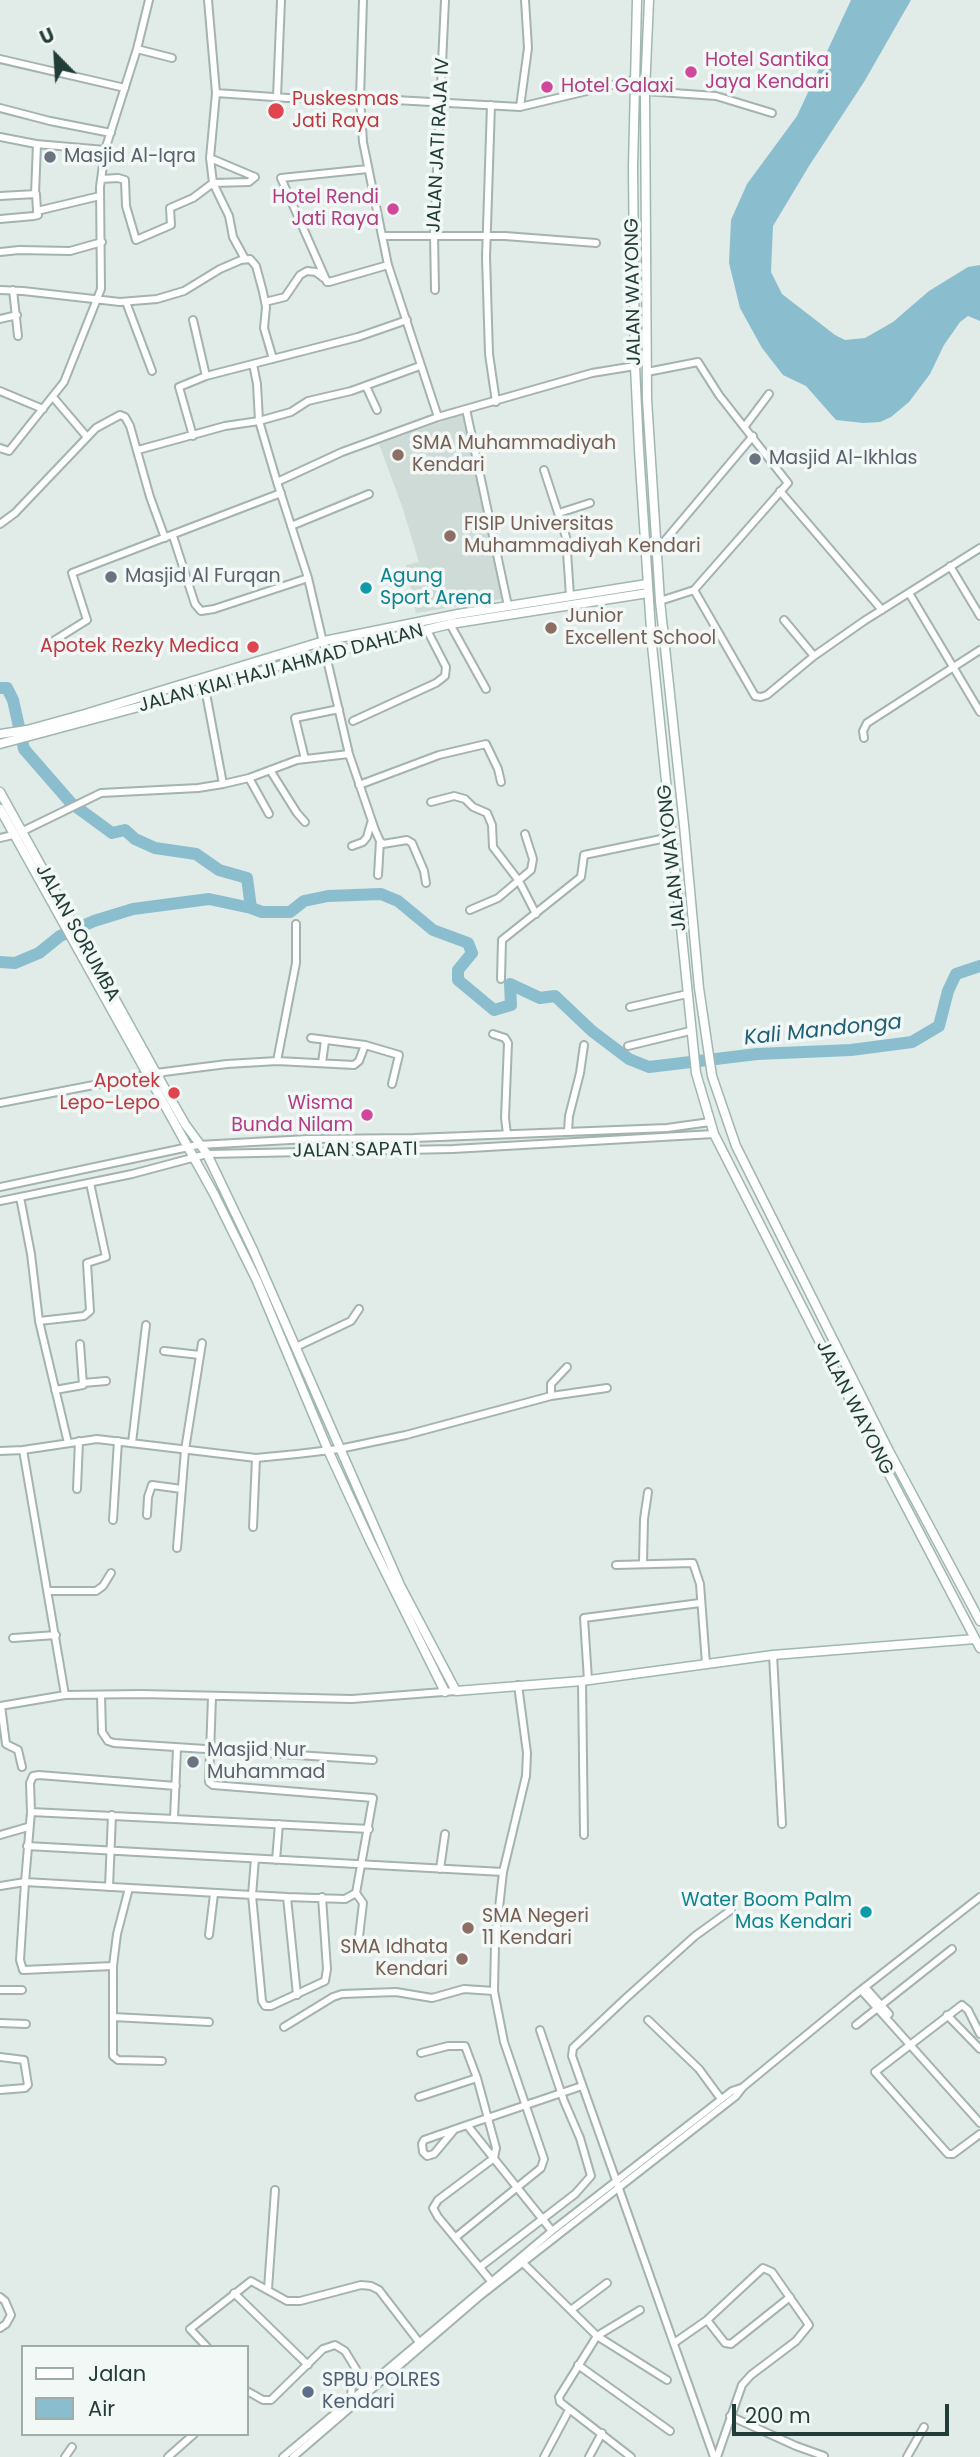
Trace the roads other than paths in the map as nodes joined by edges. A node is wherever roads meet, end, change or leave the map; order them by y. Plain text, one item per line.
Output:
1 (149, 0) edge
2 (208, 0) edge
3 (281, 0) edge
4 (363, 0) edge
5 (445, 0) edge
6 (525, 0) edge
7 (637, 0) edge
8 (649, 0) edge
9 (137, 49) junction
10 (172, 58) dead end
11 (0, 59) edge
12 (634, 80) junction
13 (125, 88) junction
14 (645, 91) junction
15 (216, 93) junction
16 (277, 97) junction
17 (360, 98) junction
18 (441, 103) junction
19 (491, 105) junction
20 (520, 107) junction
21 (0, 108) edge
22 (772, 113) dead end
23 (111, 133) junction
24 (0, 137) edge
25 (37, 144) junction
26 (105, 150) junction
27 (210, 158) junction
28 (368, 169) junction
29 (101, 179) junction
30 (213, 183) junction
31 (35, 194) junction
32 (0, 196) edge
33 (100, 196) junction
34 (37, 211) junction
35 (0, 219) edge
36 (434, 234) junction
37 (383, 236) junction
38 (486, 237) junction
39 (102, 242) junction
40 (596, 243) dead end
41 (0, 253) edge
42 (245, 259) junction
43 (388, 265) junction
44 (327, 282) junction
45 (0, 290) edge
46 (13, 290) junction
47 (435, 290) dead end
48 (98, 299) junction
49 (126, 302) junction
50 (265, 302) junction
51 (17, 315) junction
52 (0, 319) edge
53 (193, 320) dead end
54 (407, 320) junction
55 (18, 335) dead end
56 (273, 359) junction
57 (253, 364) junction
58 (420, 366) junction
59 (635, 366) junction
60 (152, 371) dead end
61 (648, 372) junction
62 (206, 376) junction
63 (366, 386) junction
64 (0, 391) edge
65 (769, 394) dead end
66 (53, 397) junction
67 (496, 402) junction
68 (43, 409) junction
69 (466, 409) junction
70 (377, 410) dead end
71 (438, 417) junction
72 (259, 422) junction
73 (745, 426) junction
74 (193, 436) junction
75 (754, 436) junction
76 (87, 437) junction
77 (0, 448) edge
78 (138, 450) junction
79 (544, 470) dead end
80 (277, 482) junction
81 (780, 491) junction
82 (281, 493) junction
83 (369, 494) dead end
84 (590, 503) dead end
85 (559, 513) junction
86 (0, 524) edge
87 (292, 526) junction
88 (173, 536) junction
89 (165, 538) junction
90 (980, 548) edge
91 (657, 551) junction
92 (950, 566) junction
93 (308, 578) junction
94 (645, 589) junction
95 (694, 590) junction
96 (909, 593) junction
97 (570, 596) junction
98 (660, 601) junction
99 (508, 606) junction
100 (883, 610) junction
101 (980, 616) edge
102 (784, 620) dead end
103 (450, 624) junction
104 (427, 630) junction
105 (55, 640) dead end
106 (324, 641) junction
107 (980, 650) edge
108 (327, 653) junction
109 (814, 656) junction
110 (953, 669) junction
111 (205, 688) junction
112 (486, 689) dead end
113 (339, 709) junction
114 (980, 712) edge
115 (353, 721) dead end
116 (28, 733) junction
117 (0, 734) edge
118 (15, 737) junction
119 (864, 738) dead end
120 (0, 744) edge
121 (676, 746) junction
122 (663, 747) junction
123 (349, 754) junction
124 (304, 759) junction
125 (270, 770) junction
126 (249, 778) junction
127 (500, 782) dead end
128 (223, 784) junction
129 (359, 785) junction
130 (0, 792) edge
131 (431, 802) dead end
132 (0, 809) edge
133 (269, 814) dead end
134 (372, 821) junction
135 (305, 822) dead end
136 (17, 833) junction
137 (525, 834) dead end
138 (671, 836) junction
139 (0, 838) edge
140 (380, 841) junction
141 (352, 846) dead end
142 (378, 875) dead end
143 (519, 881) junction
144 (426, 883) dead end
145 (470, 910) dead end
146 (536, 914) junction
147 (296, 924) dead end
148 (502, 979) dead end
149 (687, 994) junction
150 (630, 1007) dead end
151 (690, 1031) junction
152 (493, 1034) dead end
153 (311, 1038) dead end
154 (325, 1041) junction
155 (365, 1045) junction
156 (584, 1045) dead end
157 (628, 1046) dead end
158 (277, 1061) junction
159 (322, 1063) junction
160 (152, 1074) junction
161 (392, 1084) dead end
162 (0, 1104) edge
163 (710, 1122) junction
164 (568, 1131) junction
165 (506, 1134) junction
166 (714, 1134) junction
167 (452, 1137) junction
168 (198, 1144) junction
169 (187, 1147) junction
170 (453, 1149) junction
171 (207, 1154) junction
172 (193, 1160) junction
173 (90, 1183) junction
174 (0, 1187) edge
175 (20, 1197) junction
176 (0, 1201) edge
177 (359, 1309) dead end
178 (39, 1321) junction
179 (146, 1325) dead end
180 (202, 1343) dead end
181 (80, 1344) dead end
182 (296, 1347) junction
183 (164, 1351) dead end
184 (200, 1355) junction
185 (567, 1367) dead end
186 (106, 1381) dead end
187 (83, 1383) junction
188 (607, 1388) dead end
189 (55, 1390) junction
190 (551, 1396) junction
191 (79, 1441) junction
192 (118, 1441) junction
193 (68, 1443) junction
194 (132, 1443) junction
195 (339, 1449) junction
196 (23, 1450) junction
197 (185, 1450) junction
198 (328, 1450) junction
199 (0, 1451) edge
200 (889, 1451) junction
201 (879, 1456) junction
202 (256, 1458) junction
203 (77, 1489) dead end
204 (182, 1489) junction
205 (648, 1492) dead end
206 (147, 1515) dead end
207 (113, 1520) dead end
208 (253, 1527) dead end
209 (177, 1548) dead end
210 (643, 1563) junction
211 (616, 1564) dead end
212 (111, 1573) dead end
213 (48, 1591) junction
214 (700, 1603) junction
215 (980, 1621) edge
216 (56, 1635) junction
217 (13, 1638) dead end
218 (975, 1639) junction
219 (980, 1648) edge
220 (773, 1655) junction
221 (706, 1664) junction
222 (585, 1681) junction
223 (518, 1685) junction
224 (456, 1691) junction
225 (445, 1692) junction
226 (65, 1695) junction
227 (101, 1695) junction
228 (212, 1697) junction
229 (1, 1706) edge
230 (177, 1748) junction
231 (211, 1748) junction
232 (373, 1759) dead end
233 (22, 1767) dead end
234 (176, 1786) junction
235 (31, 1812) junction
236 (112, 1815) junction
237 (174, 1819) junction
238 (279, 1824) junction
239 (782, 1824) dead end
240 (29, 1827) junction
241 (369, 1829) junction
242 (445, 1834) dead end
243 (0, 1835) edge
244 (584, 1835) dead end
245 (27, 1846) junction
246 (112, 1852) junction
247 (255, 1859) junction
248 (276, 1860) junction
249 (362, 1866) junction
250 (440, 1869) junction
251 (503, 1872) junction
252 (25, 1882) junction
253 (0, 1886) edge
254 (109, 1887) junction
255 (129, 1888) junction
256 (356, 1893) junction
257 (214, 1894) junction
258 (253, 1895) junction
259 (287, 1897) junction
260 (322, 1897) junction
261 (980, 1897) edge
262 (731, 1910) dead end
263 (209, 1935) dead end
264 (358, 1945) dead end
265 (952, 1949) dead end
266 (113, 1966) junction
267 (325, 1981) junction
268 (863, 1988) junction
269 (0, 1990) edge
270 (22, 1990) dead end
271 (494, 1992) junction
272 (297, 1995) junction
273 (335, 1996) junction
274 (879, 2006) junction
275 (947, 2015) junction
276 (113, 2017) junction
277 (648, 2020) dead end
278 (209, 2022) dead end
279 (0, 2023) edge
280 (26, 2024) dead end
281 (856, 2025) dead end
282 (284, 2027) dead end
283 (540, 2030) dead end
284 (980, 2034) edge
285 (911, 2043) junction
286 (980, 2049) edge
287 (422, 2053) dead end
288 (0, 2057) edge
289 (162, 2061) dead end
290 (477, 2078) junction
291 (582, 2086) junction
292 (743, 2087) junction
293 (0, 2091) edge
294 (561, 2093) junction
295 (419, 2097) dead end
296 (721, 2099) junction
297 (525, 2106) junction
298 (488, 2116) junction
299 (980, 2118) edge
300 (980, 2123) edge
301 (467, 2125) junction
302 (454, 2130) junction
303 (980, 2134) edge
304 (494, 2158) junction
305 (617, 2185) junction
306 (516, 2187) junction
307 (275, 2190) dead end
308 (542, 2219) junction
309 (552, 2231) junction
310 (456, 2236) junction
311 (521, 2260) junction
312 (480, 2267) junction
313 (491, 2281) junction
314 (607, 2283) dead end
315 (268, 2289) junction
316 (234, 2293) junction
317 (0, 2297) edge
318 (790, 2297) junction
319 (640, 2310) dead end
320 (571, 2311) junction
321 (707, 2320) junction
322 (0, 2328) edge
323 (597, 2336) junction
324 (419, 2342) junction
325 (674, 2343) junction
326 (205, 2345) edge
327 (308, 2365) junction
328 (578, 2365) junction
329 (667, 2380) dead end
330 (248, 2390) edge
331 (351, 2399) junction
332 (569, 2410) junction
333 (730, 2416) junction
334 (924, 2427) dead end
335 (670, 2431) dead end
336 (602, 2433) junction
337 (192, 2436) edge
338 (72, 2447) dead end
339 (824, 2456) edge
340 (65, 2457) edge
341 (168, 2457) edge
342 (283, 2457) edge
343 (293, 2457) edge
344 (544, 2457) edge
345 (589, 2457) edge
346 (631, 2457) edge
347 (715, 2457) edge
348 (907, 2457) edge

1 - 9 street
2 - 15 street
3 - 16 street
4 - 17 street
5 - 18 street, JALAN JATI RAJA IV
6 - 20 street
7 - 12 main road, JALAN WAYONG
8 - 14 main road, JALAN WAYONG
9 - 10 street
9 - 13 street
11 - 13 street
12 - 20 street
12 - 59 main road, JALAN WAYONG
13 - 23 street
14 - 22 street
14 - 61 main road, JALAN WAYONG
15 - 16 street
15 - 27 street
16 - 17 street
17 - 18 street
17 - 28 street
18 - 19 street
18 - 36 street, JALAN JATI RAJA IV
19 - 20 street
19 - 38 street
21 - 23 street
23 - 26 street
24 - 25 street
25 - 26 street
25 - 31 street
26 - 29 street
27 - 30 street
27 - 30 street
28 - 37 street
28 - 44 street
29 - 30 street
29 - 33 street
30 - 42 street
31 - 32 street
31 - 34 street
33 - 34 street
33 - 39 street
34 - 35 street
36 - 37 street
36 - 38 street
36 - 47 street, JALAN JATI RAJA IV
37 - 43 street
38 - 40 street
38 - 67 street
39 - 41 street
39 - 48 street
42 - 49 street
42 - 50 street
43 - 44 street
43 - 54 street
44 - 50 street
45 - 46 street
46 - 48 street
46 - 51 street
48 - 49 street
48 - 66 street
49 - 60 street
50 - 56 street
51 - 52 street
51 - 55 street
53 - 62 street
54 - 56 street
54 - 58 street
56 - 57 street
57 - 62 street
57 - 72 street
58 - 63 street
58 - 71 street
59 - 67 street
59 - 94 main road, JALAN WAYONG
61 - 73 street
61 - 91 main road, JALAN WAYONG
62 - 74 street
63 - 70 street
63 - 72 street
64 - 68 street
65 - 73 street
66 - 68 street
66 - 76 street
67 - 69 street
68 - 77 street
69 - 71 street
69 - 99 street
71 - 80 street
72 - 74 street
72 - 80 street
73 - 75 street
74 - 78 street
75 - 81 street
75 - 91 street
76 - 78 street
76 - 86 street
78 - 89 street
79 - 85 street
80 - 82 street
81 - 95 street
81 - 100 street
82 - 87 street
82 - 88 street
83 - 87 street
84 - 85 street
85 - 97 street
87 - 93 street
88 - 89 street
88 - 93 street
89 - 105 street
90 - 92 street
91 - 98 main road, JALAN WAYONG
92 - 96 street
92 - 101 street
93 - 106 street
94 - 97 main road, JALAN KIAI HAJI AHMAD DAHLAN
94 - 103 main road, JALAN KIAI HAJI AHMAD DAHLAN
94 - 122 main road, JALAN WAYONG
95 - 98 street
95 - 109 street
96 - 100 street
96 - 110 street
97 - 99 main road, JALAN KIAI HAJI AHMAD DAHLAN
98 - 121 main road, JALAN WAYONG
99 - 106 main road, JALAN KIAI HAJI AHMAD DAHLAN
100 - 109 street
102 - 109 street
103 - 104 main road, JALAN KIAI HAJI AHMAD DAHLAN
103 - 112 street
104 - 108 main road, JALAN KIAI HAJI AHMAD DAHLAN
104 - 115 street
106 - 108 street
106 - 116 main road, JALAN KIAI HAJI AHMAD DAHLAN
107 - 110 street
108 - 111 main road, JALAN KIAI HAJI AHMAD DAHLAN
108 - 113 street
110 - 114 street
110 - 119 street
111 - 116 main road, JALAN KIAI HAJI AHMAD DAHLAN
111 - 128 street
113 - 123 street
113 - 124 street
116 - 118 main road, JALAN KIAI HAJI AHMAD DAHLAN
117 - 118 main road, JALAN KIAI HAJI AHMAD DAHLAN
118 - 120 main road, JALAN KIAI HAJI AHMAD DAHLAN
121 - 122 main road
121 - 200 main road, JALAN WAYONG
122 - 138 main road, JALAN WAYONG
123 - 124 street
123 - 129 street
124 - 125 street
125 - 126 street
125 - 135 street
126 - 128 street
126 - 133 street
127 - 129 street
128 - 136 street
129 - 134 street
130 - 136 main road, JALAN SORUMBA
131 - 143 street
132 - 136 main road
134 - 140 street
134 - 141 street
136 - 139 street
136 - 160 main road, JALAN SORUMBA
137 - 143 street
138 - 146 street
138 - 149 main road, JALAN WAYONG
140 - 142 street
140 - 144 street
143 - 145 street
143 - 146 street
146 - 148 street
147 - 158 street
149 - 150 street
149 - 151 main road, JALAN WAYONG
151 - 157 street
151 - 163 main road, JALAN WAYONG
152 - 165 street
153 - 154 street
154 - 155 street
154 - 159 street
155 - 159 street
155 - 161 street
156 - 164 street
158 - 159 street
158 - 160 street
160 - 162 street
160 - 168 main road
160 - 169 main road
163 - 164 street, JALAN SAPATI
163 - 166 main road, JALAN WAYONG
164 - 165 street, JALAN SAPATI
165 - 167 street, JALAN SAPATI
166 - 170 street, JALAN SAPATI
166 - 201 main road, JALAN WAYONG
167 - 168 street, JALAN SAPATI
167 - 170 street
168 - 169 street, JALAN SAPATI
168 - 171 main road
169 - 172 main road
169 - 174 street, JALAN SAPATI
170 - 171 street, JALAN SAPATI
171 - 172 street, JALAN SAPATI
171 - 182 main road
172 - 173 street, JALAN SAPATI
172 - 198 main road
173 - 175 street, JALAN SAPATI
173 - 178 street
175 - 176 street, JALAN SAPATI
175 - 178 street
177 - 182 street
178 - 189 street
179 - 194 street
180 - 184 street
181 - 187 street
182 - 195 main road
183 - 184 street
184 - 197 street
185 - 190 street
186 - 187 street
187 - 189 street
188 - 190 street
189 - 193 street
190 - 195 street
191 - 192 street
191 - 193 street
191 - 203 street
192 - 194 street
192 - 207 street
193 - 196 street
194 - 197 street
195 - 198 street
195 - 224 main road
196 - 199 street
196 - 213 street
197 - 202 street
197 - 204 street
198 - 202 street
198 - 225 main road
200 - 201 main road
200 - 215 main road, JALAN WAYONG
201 - 218 main road, JALAN WAYONG
202 - 208 street
204 - 206 street
204 - 209 street
205 - 210 street
210 - 211 street
210 - 214 street
212 - 213 street
213 - 216 street
214 - 221 street
214 - 222 street
216 - 217 street
216 - 226 street
218 - 219 main road, JALAN WAYONG
218 - 220 main road
220 - 221 main road
220 - 239 street
221 - 222 main road
222 - 223 main road
222 - 244 street
223 - 224 main road
223 - 251 street
224 - 225 street
225 - 228 street
226 - 227 street
226 - 229 street
227 - 228 street
227 - 230 street
228 - 231 street
229 - 233 street
230 - 231 street
230 - 234 street
231 - 232 street
231 - 241 street
234 - 235 street
234 - 237 street
235 - 236 street
235 - 240 street
236 - 237 street
236 - 246 street
237 - 238 street
238 - 241 street
238 - 248 street
240 - 243 street
240 - 245 street
241 - 249 street
242 - 250 street
245 - 246 street
245 - 252 street
246 - 247 street
246 - 254 street
247 - 248 street
247 - 258 street
248 - 249 street
249 - 250 street
249 - 256 street
250 - 251 street
251 - 271 street
252 - 253 street
252 - 254 street
252 - 266 street
254 - 255 street
255 - 257 street
255 - 266 street
256 - 260 street
256 - 264 street
257 - 258 street
257 - 263 street
258 - 259 street
258 - 272 street
259 - 260 street
259 - 272 street
260 - 267 street
261 - 268 street
262 - 291 street
265 - 274 street
266 - 276 street
267 - 272 street
267 - 273 street
268 - 274 street
268 - 292 street
269 - 270 street
271 - 273 street
271 - 297 street
273 - 282 street
274 - 281 street
274 - 285 street
275 - 284 street
275 - 285 street
275 - 286 street
276 - 278 street
276 - 289 street
277 - 296 street
279 - 280 street
283 - 294 street
285 - 299 street
285 - 300 street
285 - 303 street
287 - 290 street
288 - 293 street
290 - 295 street
290 - 298 street
291 - 294 street
291 - 305 street
292 - 296 street
292 - 305 street
294 - 297 street
294 - 308 street
296 - 305 street
297 - 298 street
297 - 306 street
298 - 301 street
298 - 304 street
301 - 302 street
301 - 304 street
302 - 302 street
304 - 306 street
304 - 310 street
305 - 309 street
305 - 311 street
305 - 325 street
306 - 308 street
306 - 310 street
307 - 315 street
308 - 309 street
308 - 312 street
309 - 311 street
310 - 312 street
311 - 313 street
311 - 320 street
311 - 343 street
312 - 313 street
313 - 324 street
314 - 320 street
315 - 316 street
315 - 324 street
316 - 326 street
316 - 327 street
317 - 322 street
318 - 321 street
318 - 321 street
318 - 333 street
319 - 323 street
320 - 323 street
321 - 325 street
323 - 328 street
323 - 329 street
324 - 331 street
325 - 347 street
327 - 330 street
327 - 331 street
328 - 332 street
328 - 335 street
331 - 342 street
332 - 336 street
332 - 344 street
333 - 339 street
333 - 347 street
334 - 348 street
336 - 345 street
336 - 346 street
337 - 341 street
338 - 340 street

